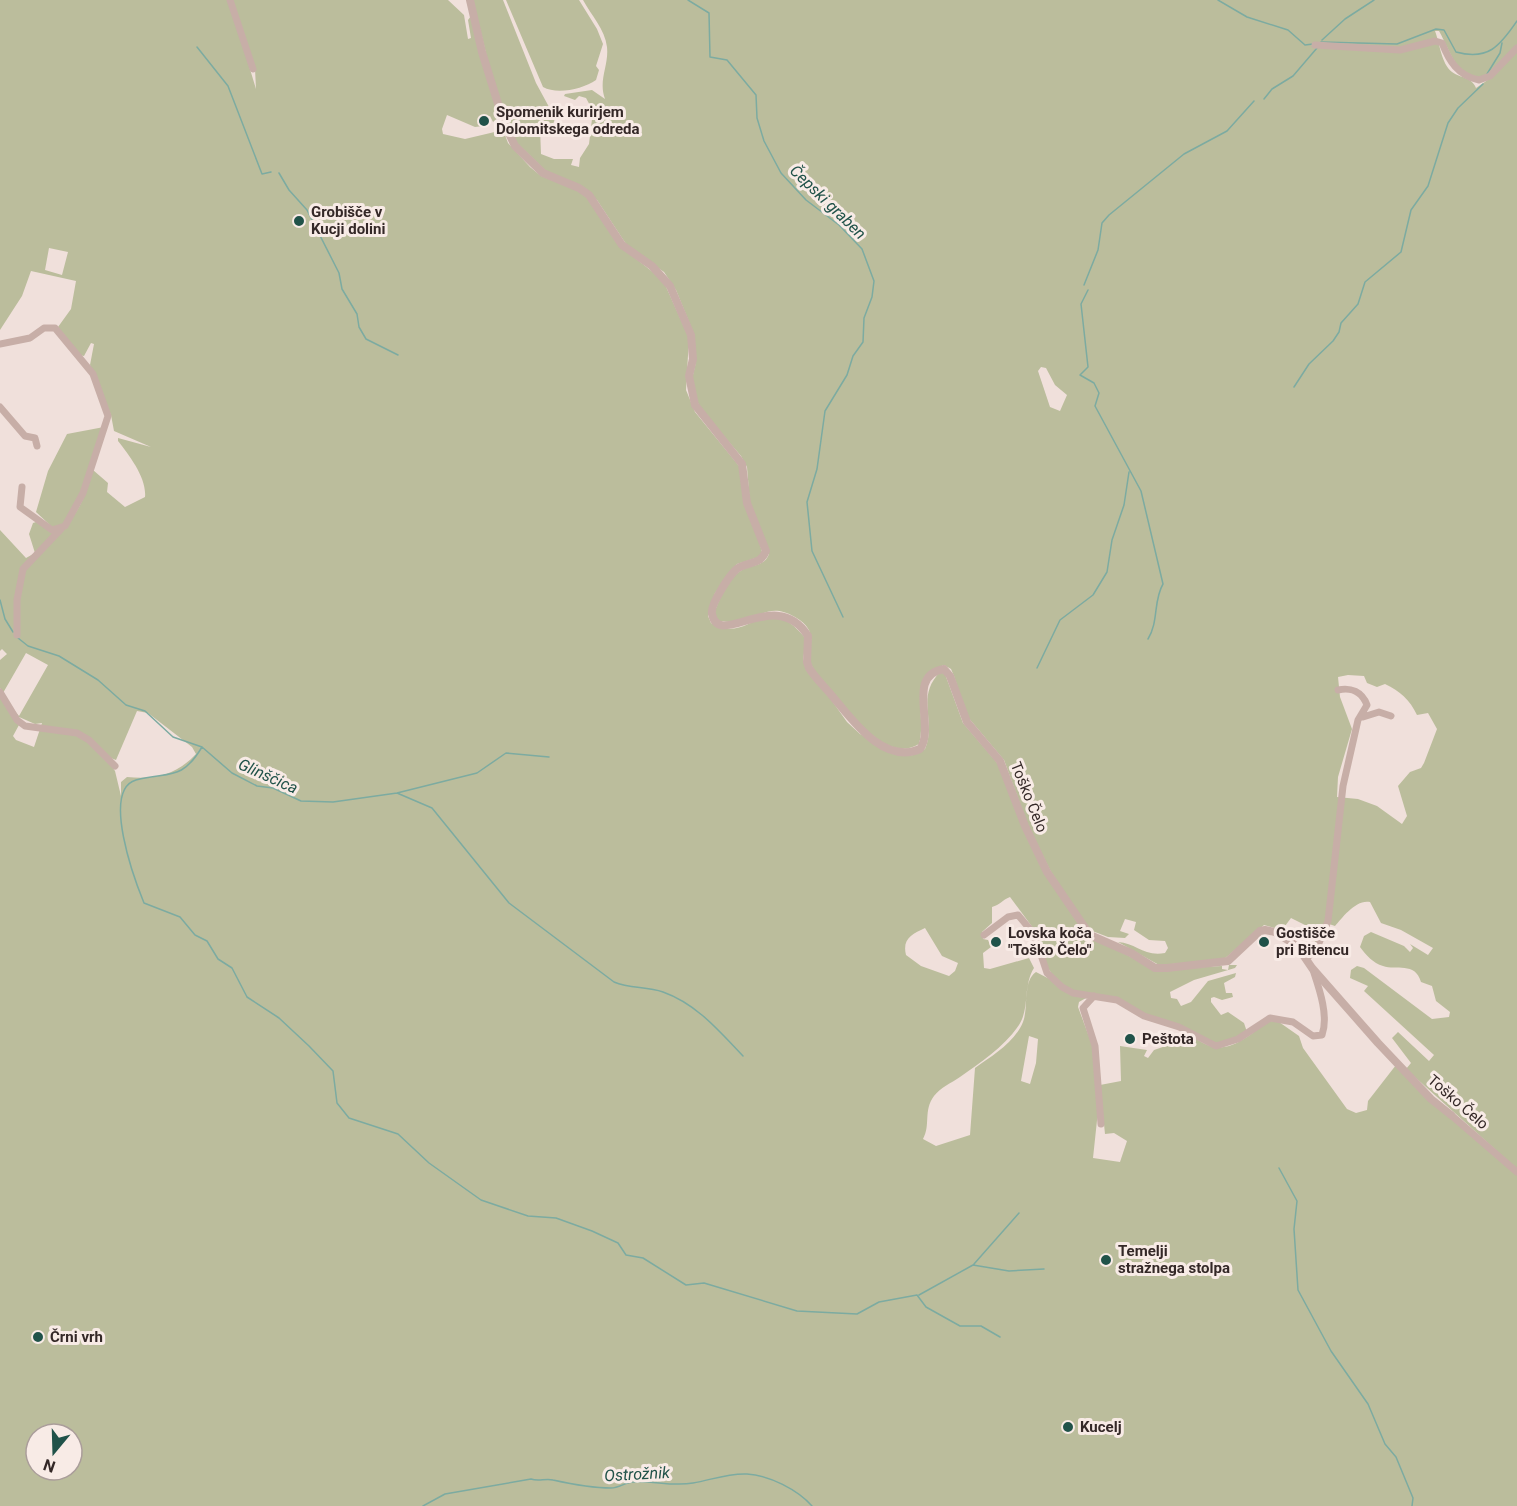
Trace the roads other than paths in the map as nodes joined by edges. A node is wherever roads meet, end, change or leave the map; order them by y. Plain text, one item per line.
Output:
1 (230, 0) edge
2 (470, 0) edge
3 (1315, 45) dead end
4 (1517, 48) edge
5 (253, 69) dead end
6 (0, 344) edge
7 (0, 407) edge
8 (37, 446) dead end
9 (22, 487) dead end
10 (62, 529) junction
11 (17, 635) dead end
12 (1338, 690) dead end
13 (0, 692) edge
14 (1390, 716) dead end
15 (1358, 720) junction
16 (115, 766) dead end
17 (984, 935) dead end
18 (1307, 958) junction
19 (1312, 968) junction
20 (1094, 996) junction
21 (1451, 1114) joint
22 (1101, 1125) dead end
23 (1517, 1172) edge

1 - 5 street
2 - 18 street, Toško Čelo
3 - 4 street
6 - 10 street
7 - 8 street
9 - 10 street
10 - 11 street
12 - 15 street
13 - 16 street
14 - 15 street
15 - 18 street
17 - 20 street
18 - 19 street, Toško Čelo
19 - 20 street
19 - 21 street, Toško Čelo
20 - 22 street
21 - 23 street, Toško Čelo

